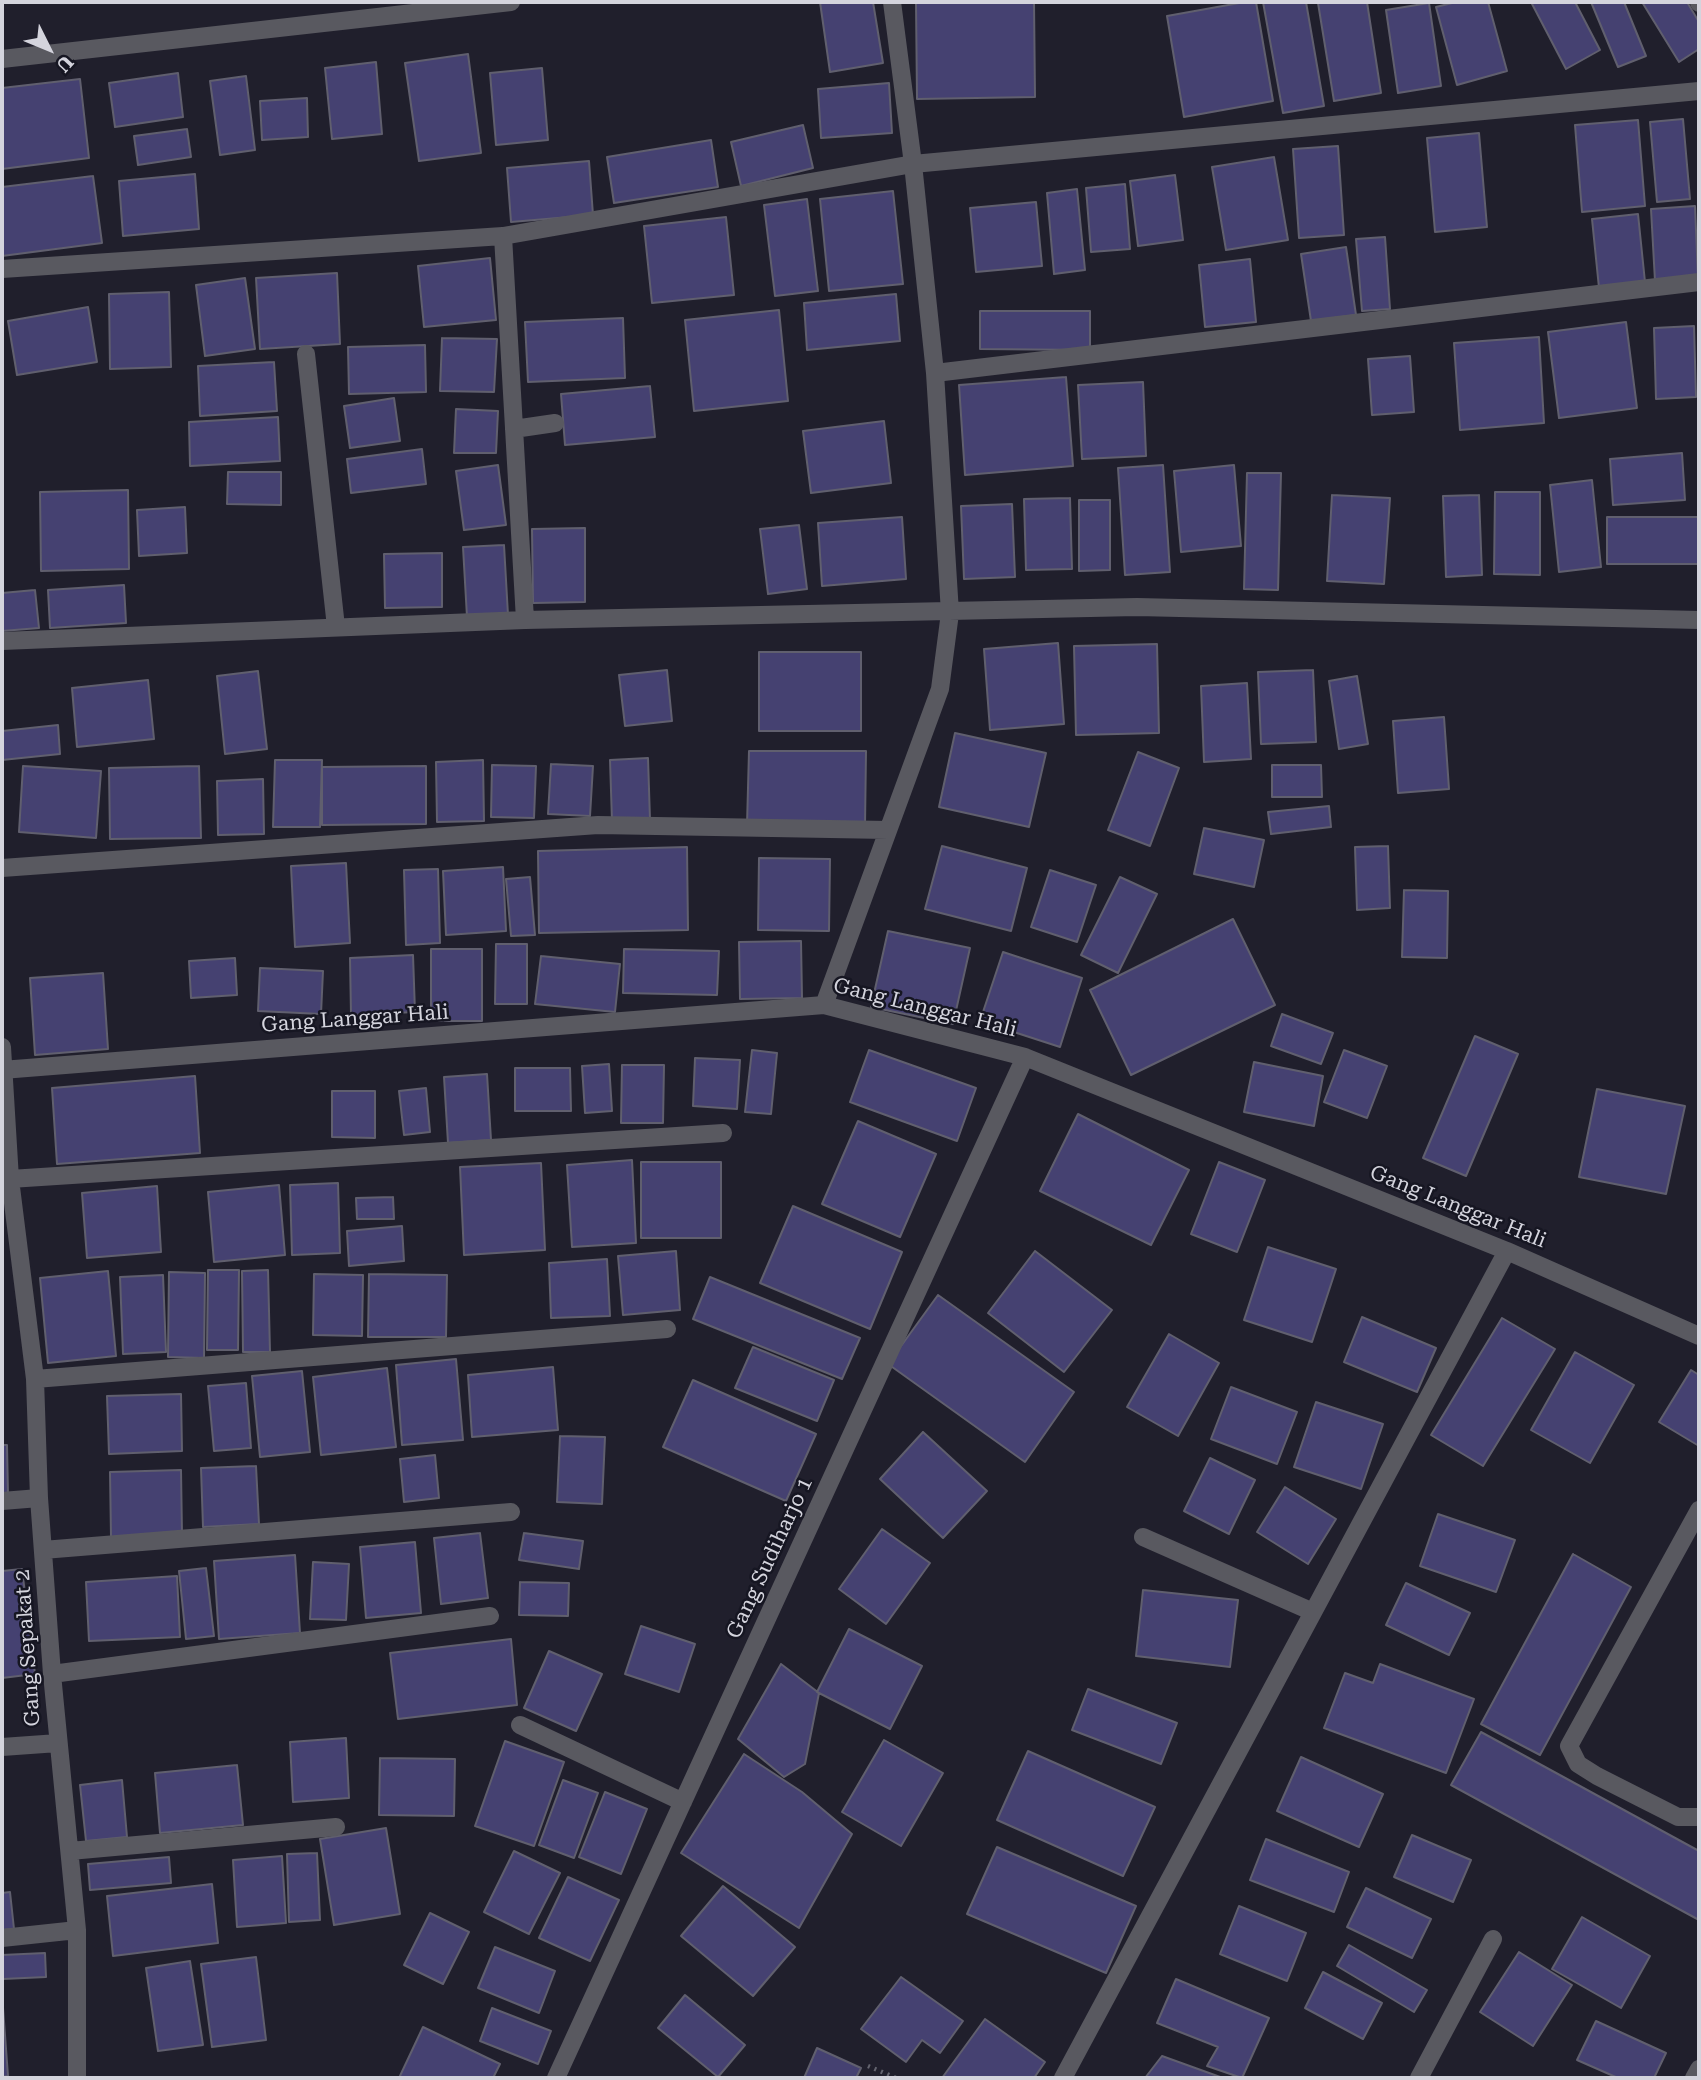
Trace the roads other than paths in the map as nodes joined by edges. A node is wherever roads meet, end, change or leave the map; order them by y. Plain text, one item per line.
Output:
1 (511, 2) edge
2 (892, 2) edge
3 (2, 60) edge
4 (1699, 91) edge
5 (913, 164) junction
6 (503, 236) junction
7 (2, 269) edge
8 (1699, 282) edge
9 (306, 354) dead end
10 (934, 373) junction
11 (555, 423) dead end
12 (514, 429) junction
13 (950, 613) junction
14 (525, 620) junction
15 (1699, 620) edge
16 (336, 628) junction
17 (2, 641) edge
18 (888, 830) junction
19 (2, 867) edge
20 (824, 1005) junction
21 (2, 1046) edge
22 (1026, 1057) junction
23 (3, 1070) edge
24 (723, 1133) dead end
25 (10, 1179) junction
26 (1507, 1251) junction
27 (667, 1329) dead end
28 (1699, 1336) edge
29 (35, 1379) junction
30 (39, 1498) junction
31 (2, 1501) edge
32 (1699, 1510) edge
33 (511, 1511) dead end
34 (1143, 1537) dead end
35 (43, 1550) junction
36 (1313, 1612) junction
37 (491, 1616) dead end
38 (52, 1674) junction
39 (520, 1725) dead end
40 (58, 1743) junction
41 (2, 1746) edge
42 (683, 1802) junction
43 (1699, 1817) edge
44 (336, 1827) dead end
45 (70, 1851) junction
46 (77, 1930) junction
47 (2, 1938) edge
48 (1493, 1939) dead end
49 (1699, 2069) edge
50 (77, 2078) edge
51 (556, 2078) edge
52 (1063, 2078) edge
53 (1419, 2078) edge
54 (1694, 2078) edge

1 - 3 street
2 - 5 street
4 - 5 street
5 - 6 street
5 - 10 street
6 - 7 street
6 - 12 street
8 - 10 street
9 - 16 street
10 - 13 street
11 - 12 street
12 - 14 street
13 - 14 street
13 - 15 street
13 - 18 street
14 - 16 street
16 - 17 street
18 - 19 street
18 - 20 street
20 - 22 street, Gang Langgar Hali
20 - 23 street, Gang Langgar Hali
21 - 23 street, Gang Sepakat 2
22 - 26 street, Gang Langgar Hali
22 - 42 street, Gang Sudiharjo 1
23 - 25 street, Gang Sepakat 2
24 - 25 street
25 - 29 street, Gang Sepakat 2
26 - 28 street, Gang Langgar Hali
26 - 36 street
27 - 29 street
29 - 30 street, Gang Sepakat 2
30 - 31 street
30 - 35 street, Gang Sepakat 2
32 - 43 street
33 - 35 street
34 - 36 street
35 - 38 street, Gang Sepakat 2
36 - 52 street
37 - 38 street
38 - 40 street, Gang Sepakat 2
39 - 42 street
40 - 41 street
40 - 45 street, Gang Sepakat 2
42 - 51 street, Gang Sudiharjo 1
44 - 45 street
45 - 46 street, Gang Sepakat 2
46 - 47 street
46 - 50 street, Gang Sepakat 2
48 - 53 street
49 - 54 street

